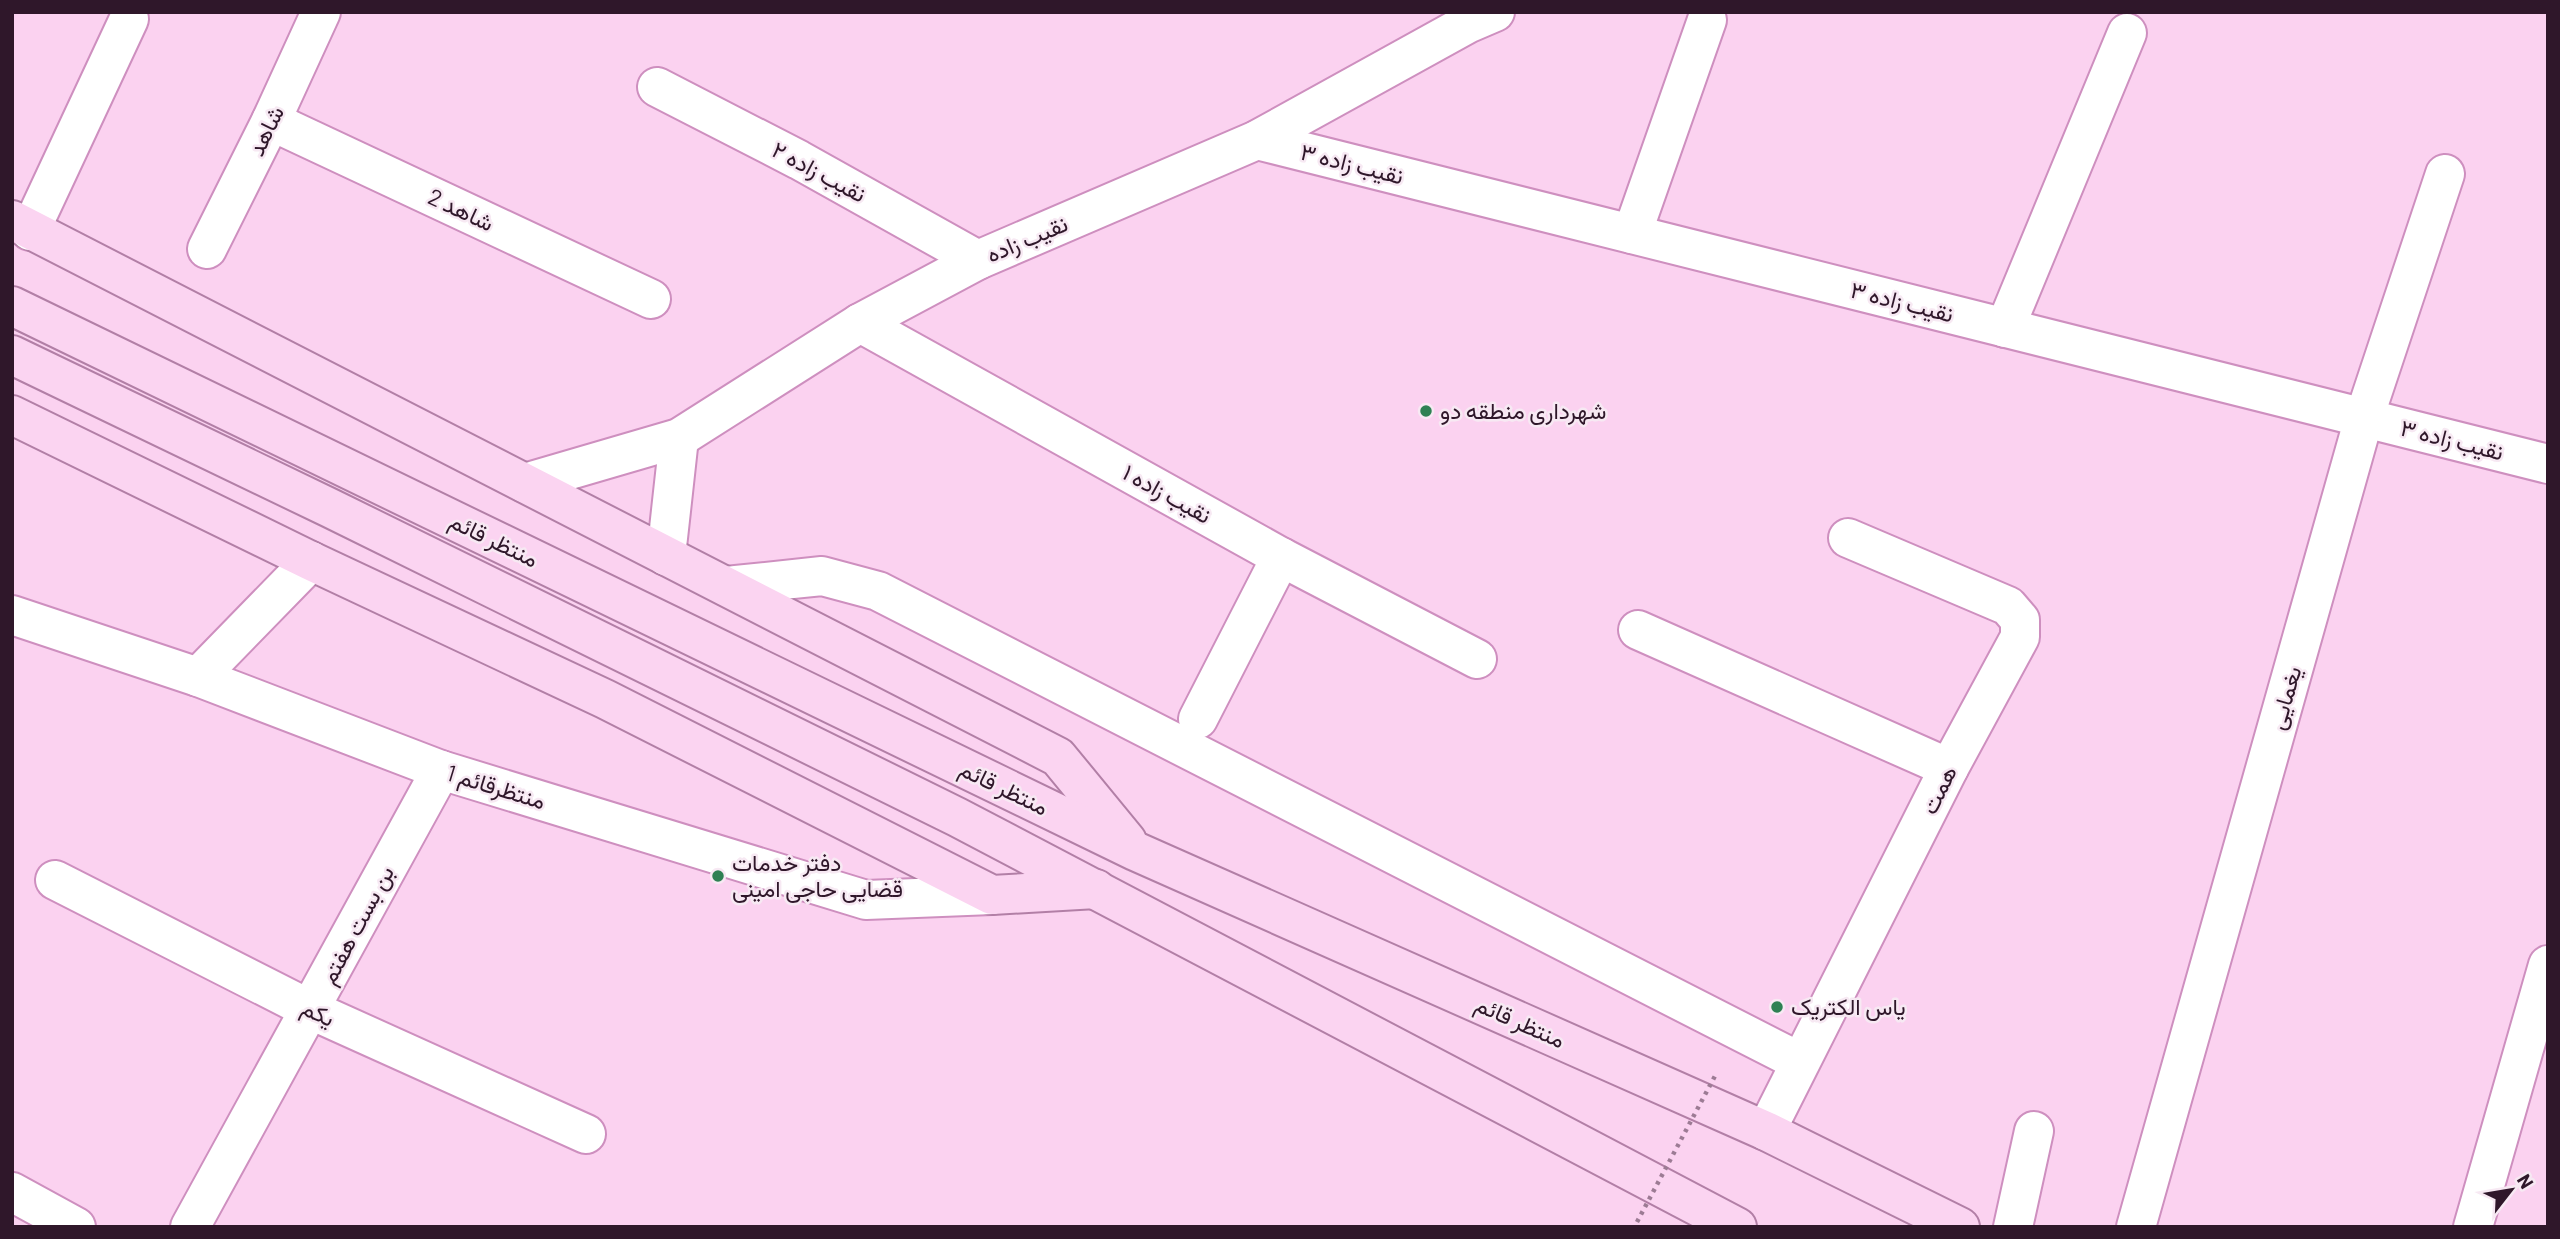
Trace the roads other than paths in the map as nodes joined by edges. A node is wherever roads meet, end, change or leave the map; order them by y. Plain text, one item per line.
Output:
1 (321, 12) edge
2 (1468, 16) edge
3 (129, 19) dead end
4 (1707, 20) dead end
5 (2127, 33) dead end
6 (657, 87) dead end
7 (271, 121) junction
8 (1257, 140) junction
9 (2445, 173) dead end
10 (21, 226) edge
11 (1632, 234) junction
12 (208, 249) dead end
13 (978, 260) junction
14 (651, 299) dead end
15 (12, 306) edge
16 (860, 323) junction
17 (2005, 328) junction
18 (12, 355) edge
19 (12, 415) edge
20 (2364, 418) junction
21 (679, 438) junction
22 (2548, 464) edge
23 (525, 483) junction
24 (1848, 538) dead end
25 (666, 556) junction
26 (1281, 557) junction
27 (311, 561) junction
28 (726, 586) junction
29 (12, 615) edge
30 (1639, 630) dead end
31 (1477, 659) dead end
32 (198, 677) junction
33 (1198, 719) dead end
34 (1949, 768) junction
35 (441, 770) junction
36 (1135, 851) junction
37 (55, 880) dead end
38 (1096, 889) junction
39 (992, 895) junction
40 (2548, 965) edge
41 (311, 1010) junction
42 (1800, 1062) junction
43 (1766, 1131) junction
44 (2034, 1131) dead end
45 (586, 1134) dead end
46 (12, 1192) edge
47 (76, 1227) edge
48 (190, 1227) edge
49 (1737, 1227) edge
50 (1960, 1227) edge
51 (2013, 1227) edge
52 (2136, 1227) edge
53 (2473, 1227) edge

1 - 7 street, شاهد
2 - 8 street, نقیب زاده
3 - 10 street
4 - 11 street
5 - 17 street
6 - 13 street, نقیب زاده ۲
7 - 12 street, شاهد
7 - 14 street, شاهد 2
8 - 11 street, نقیب زاده ۳
8 - 13 street, نقیب زاده
9 - 20 street, یغمایی
10 - 23 main road
11 - 17 street, نقیب زاده ۳
13 - 16 street, نقیب زاده
15 - 36 main road, منتظر قائم
16 - 21 street, نقیب زاده
16 - 26 street, نقیب زاده ۱
17 - 20 street, نقیب زاده ۳
18 - 38 main road, منتظر قائم
19 - 27 main road
20 - 22 street, نقیب زاده ۳
20 - 52 street, یغمایی
21 - 23 street, نقیب زاده
21 - 25 street
23 - 25 main road
24 - 34 street, همت
25 - 28 main road
26 - 31 street, نقیب زاده ۱
26 - 33 street
27 - 32 street
27 - 39 main road
28 - 36 main road
28 - 42 street
29 - 32 street, منتظرقائم 1
30 - 34 street
32 - 35 street, منتظرقائم 1
34 - 42 street, همت
35 - 39 street, منتظرقائم 1
35 - 41 street, بن بست هفتم
36 - 43 main road, منتظر قائم
37 - 41 street, یکم
38 - 39 main road
38 - 49 main road, منتظر قائم
40 - 53 street
41 - 45 street, یکم
41 - 48 street, بن بست هفتم
42 - 43 street, همت
43 - 50 main road, منتظر قائم
44 - 51 street
46 - 47 street

